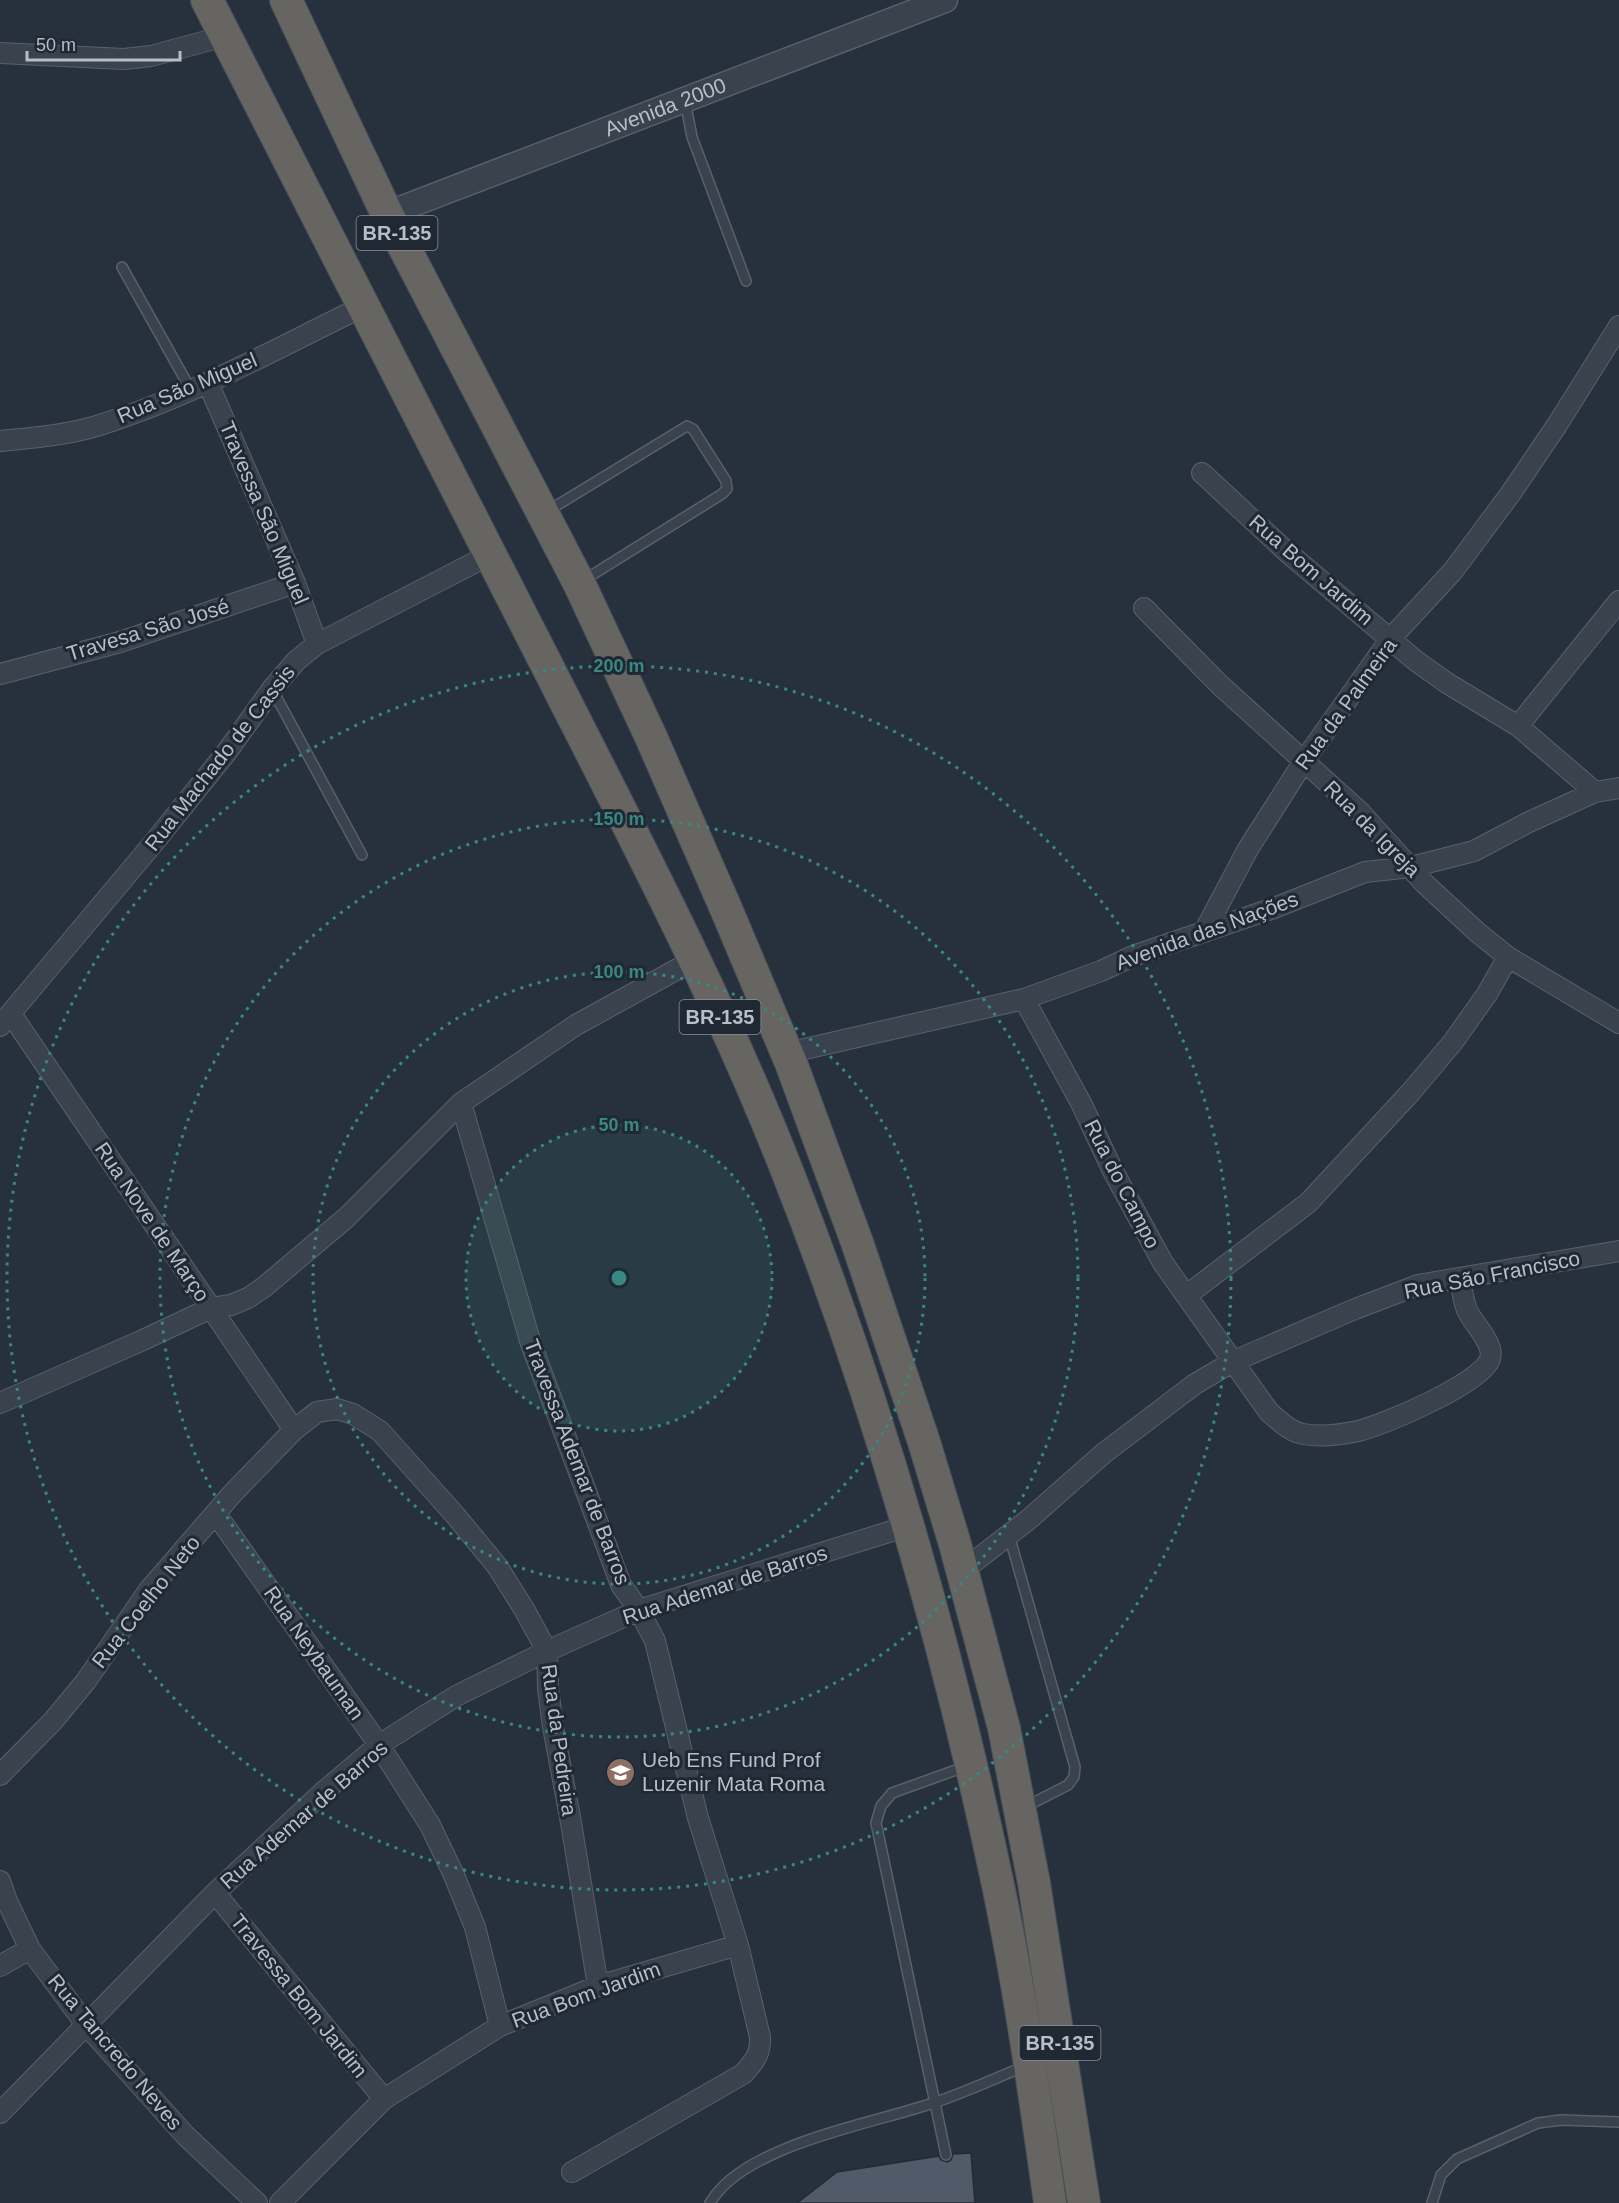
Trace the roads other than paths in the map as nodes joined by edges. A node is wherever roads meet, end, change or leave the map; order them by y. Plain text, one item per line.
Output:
1 (207, 0) edge
2 (286, 0) edge
3 (945, 0) edge
4 (225, 36) junction
5 (0, 53) edge
6 (684, 98) junction
7 (387, 214) junction
8 (122, 267) dead end
9 (746, 280) dead end
10 (364, 306) junction
11 (1619, 326) edge
12 (200, 386) junction
13 (0, 441) edge
14 (1202, 473) dead end
15 (543, 514) junction
16 (491, 554) junction
17 (295, 583) junction
18 (579, 583) junction
19 (1619, 601) edge
20 (1144, 608) dead end
21 (1391, 638) junction
22 (317, 644) junction
23 (0, 674) edge
24 (272, 689) junction
25 (1518, 726) junction
26 (1304, 761) junction
27 (1619, 788) edge
28 (1595, 792) junction
29 (362, 855) dead end
30 (1411, 867) junction
31 (1204, 932) junction
32 (1508, 957) junction
33 (694, 960) junction
34 (1024, 999) junction
35 (5, 1020) edge
36 (1619, 1023) edge
37 (787, 1053) junction
38 (462, 1102) junction
39 (1619, 1251) edge
40 (1460, 1278) junction
41 (1187, 1295) junction
42 (211, 1308) junction
43 (1234, 1361) junction
44 (0, 1403) edge
45 (294, 1430) junction
46 (216, 1514) junction
47 (908, 1526) junction
48 (1009, 1535) junction
49 (962, 1571) junction
50 (639, 1610) junction
51 (547, 1652) junction
52 (379, 1745) junction
53 (970, 1765) junction
54 (0, 1775) edge
55 (1020, 1810) junction
56 (0, 1881) edge
57 (214, 1893) junction
58 (738, 1945) junction
59 (30, 1949) junction
60 (0, 1966) edge
61 (598, 1986) junction
62 (87, 2026) junction
63 (500, 2026) junction
64 (1030, 2064) junction
65 (384, 2099) junction
66 (936, 2102) junction
67 (0, 2113) edge
68 (1619, 2122) edge
69 (946, 2155) dead end
70 (572, 2172) dead end
71 (258, 2203) edge
72 (280, 2203) edge
73 (710, 2203) edge
74 (1050, 2203) edge
75 (1084, 2203) edge
76 (1432, 2203) edge

1 - 4 highway, BR-135
2 - 7 highway, BR-135
3 - 6 street, Avenida 2000
4 - 5 street
4 - 10 highway, BR-135
6 - 7 street, Avenida 2000
6 - 9 lane
7 - 15 highway, BR-135
8 - 12 lane
10 - 12 street, Rua São Miguel
10 - 16 highway, BR-135
11 - 21 street, Rua da Palmeira
12 - 13 street, Rua São Miguel
12 - 17 street, Travessa São Miguel
14 - 21 street, Rua Bom Jardim
15 - 18 highway, BR-135
15 - 18 lane
16 - 22 street, Rua Machado de Cassis
16 - 33 highway, BR-135
17 - 22 street, Travessa São Miguel
17 - 23 street, Travesa São José
18 - 37 highway, BR-135
19 - 25 street
20 - 26 street, Rua da Igreja
21 - 25 street, Rua Bom Jardim
21 - 26 street, Rua da Palmeira
22 - 24 street, Rua Machado de Cassis
24 - 29 lane
24 - 35 street, Rua Machado de Cassis
25 - 28 street, Rua Bom Jardim
26 - 30 street, Rua da Igreja
26 - 31 street, Rua da Palmeira
27 - 28 street, Avenida das Nações
28 - 30 street, Avenida das Nações
30 - 31 street, Avenida das Nações
30 - 32 street, Rua da Igreja
31 - 34 street, Avenida das Nações
32 - 36 street, Rua da Igreja
32 - 41 street
33 - 38 street
33 - 47 highway, BR-135
34 - 37 street, Avenida das Nações
34 - 41 street, Rua do Campo
35 - 42 street, Rua Nove de Março
37 - 49 highway, BR-135
38 - 42 street
38 - 50 street, Travessa Ademar de Barros
39 - 40 street, Rua São Francisco
40 - 43 street, Rua São Francisco
40 - 43 street, Rua do Campo
41 - 43 street, Rua do Campo
42 - 44 street
42 - 45 street, Rua Nove de Março
43 - 48 street
45 - 46 street, Rua Coelho Neto
45 - 51 street, Rua da Pedreira
46 - 52 street, Rua Neybauman
46 - 54 street, Rua Coelho Neto
47 - 50 street, Rua Ademar de Barros
47 - 53 highway, BR-135
48 - 49 street
48 - 55 lane
49 - 55 highway, BR-135
50 - 51 street, Rua Ademar de Barros
50 - 58 street, Travessa Ademar de Barros
51 - 52 street, Rua Ademar de Barros
51 - 61 street, Rua da Pedreira
52 - 57 street, Rua Ademar de Barros
52 - 63 street, Rua Neybauman
53 - 64 highway, BR-135
53 - 66 lane
55 - 75 highway, BR-135
56 - 59 street, Rua Tancredo Neves
57 - 62 street, Rua Ademar de Barros
57 - 65 street, Travessa Bom Jardim
58 - 61 street, Rua Bom Jardim
58 - 70 street, Travessa Ademar de Barros
59 - 60 street
59 - 62 street, Rua Tancredo Neves
61 - 63 street, Rua Bom Jardim
62 - 67 street, Rua Ademar de Barros
62 - 71 street, Rua Tancredo Neves
63 - 65 street, Rua Bom Jardim
64 - 66 lane
64 - 74 highway, BR-135
65 - 72 street, Rua Bom Jardim
66 - 69 lane
66 - 73 lane
68 - 76 lane

